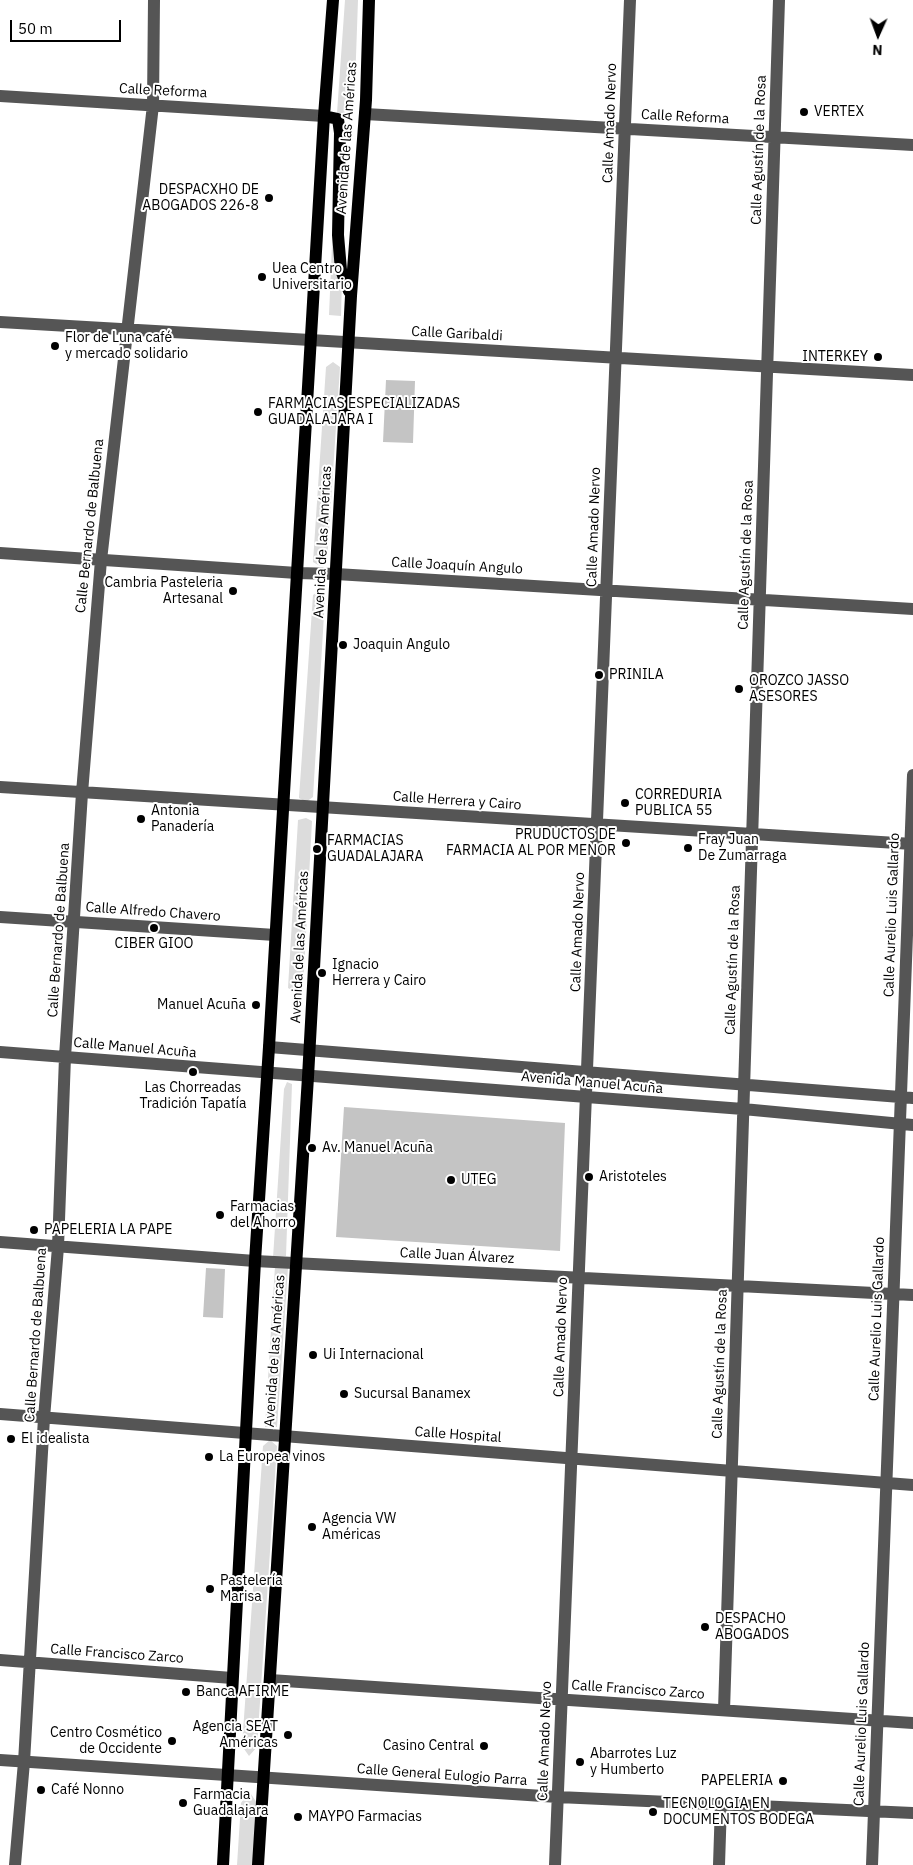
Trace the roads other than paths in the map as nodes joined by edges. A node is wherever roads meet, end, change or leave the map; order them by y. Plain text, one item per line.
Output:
1 (154, 0) edge
2 (333, 0) edge
3 (369, 0) edge
4 (630, 0) edge
5 (779, 0) edge
6 (0, 96) edge
7 (153, 105) junction
8 (365, 114) junction
9 (324, 116) junction
10 (625, 129) junction
11 (774, 137) junction
12 (913, 145) edge
13 (350, 296) junction
14 (0, 322) edge
15 (127, 329) junction
16 (311, 340) junction
17 (349, 342) junction
18 (616, 358) junction
19 (767, 367) junction
20 (913, 375) edge
21 (0, 553) edge
22 (101, 560) junction
23 (297, 573) junction
24 (336, 574) junction
25 (606, 590) junction
26 (760, 599) junction
27 (913, 608) edge
28 (913, 775) edge
29 (0, 787) edge
30 (82, 793) junction
31 (283, 805) junction
32 (322, 807) junction
33 (597, 825) junction
34 (752, 834) junction
35 (912, 844) edge
36 (0, 917) edge
37 (75, 922) junction
38 (275, 935) junction
39 (269, 1047) junction
40 (309, 1050) junction
41 (0, 1052) edge
42 (65, 1057) junction
43 (588, 1072) junction
44 (268, 1073) junction
45 (308, 1077) junction
46 (744, 1085) junction
47 (586, 1098) junction
48 (907, 1098) edge
49 (743, 1110) junction
50 (900, 1124) junction
51 (913, 1125) edge
52 (0, 1242) edge
53 (58, 1247) junction
54 (255, 1261) junction
55 (296, 1264) junction
56 (579, 1277) junction
57 (738, 1286) junction
58 (893, 1294) junction
59 (913, 1295) edge
60 (0, 1414) edge
61 (44, 1418) junction
62 (246, 1434) junction
63 (285, 1436) junction
64 (572, 1459) junction
65 (732, 1471) junction
66 (886, 1483) junction
67 (913, 1485) edge
68 (0, 1660) edge
69 (30, 1663) junction
70 (232, 1678) junction
71 (270, 1680) junction
72 (562, 1700) junction
73 (724, 1710) junction
74 (877, 1720) junction
75 (913, 1723) edge
76 (0, 1760) edge
77 (24, 1762) junction
78 (227, 1776) junction
79 (263, 1778) junction
80 (558, 1797) junction
81 (721, 1804) junction
82 (874, 1810) junction
83 (913, 1813) edge
84 (15, 1865) edge
85 (223, 1865) edge
86 (258, 1865) edge
87 (555, 1865) edge
88 (719, 1865) edge
89 (872, 1865) edge

1 - 7 street, Calle Bernardo de Balbuena
2 - 9 main road, Avenida de las Américas
3 - 8 main road, Avenida de las Américas
4 - 10 street, Calle Amado Nervo
5 - 11 street, Calle Agustín de la Rosa
6 - 7 street, Calle Reforma
7 - 9 street, Calle Reforma
7 - 15 street, Calle Bernardo de Balbuena
8 - 10 street, Calle Reforma
8 - 13 main road, Avenida de las Américas
9 - 13 main road
9 - 16 main road, Avenida de las Américas
10 - 11 street, Calle Reforma
10 - 18 street, Calle Amado Nervo
11 - 12 street, Calle Reforma
11 - 19 street, Calle Agustín de la Rosa
13 - 17 main road, Avenida de las Américas
14 - 15 street, Calle Garibaldi
15 - 16 street, Calle Garibaldi
15 - 22 street, Calle Bernardo de Balbuena
16 - 17 street, Calle Garibaldi
16 - 23 main road, Avenida de las Américas
17 - 18 street, Calle Garibaldi
17 - 24 main road, Avenida de las Américas
18 - 19 street, Calle Garibaldi
18 - 25 street, Calle Amado Nervo
19 - 20 street, Calle Garibaldi
19 - 26 street, Calle Agustín de la Rosa
21 - 22 street, Calle Joaquín Angulo
22 - 23 street, Calle Joaquín Angulo
22 - 30 street, Calle Bernardo de Balbuena
23 - 24 street, Calle Joaquín Angulo
23 - 31 main road, Avenida de las Américas
24 - 25 street, Calle Joaquín Angulo
24 - 32 main road, Avenida de las Américas
25 - 26 street, Calle Joaquín Angulo
25 - 33 street, Calle Amado Nervo
26 - 27 street, Calle Joaquín Angulo
26 - 34 street, Calle Agustín de la Rosa
28 - 35 street, Calle Aurelio Luis Gallardo
29 - 30 street, Calle Herrera y Cairo
30 - 31 street, Calle Herrera y Cairo
30 - 37 street, Calle Bernardo de Balbuena
31 - 32 street, Calle Herrera y Cairo
31 - 38 main road, Avenida de las Américas
32 - 33 street, Calle Herrera y Cairo
32 - 40 main road, Avenida de las Américas
33 - 34 street, Calle Herrera y Cairo
33 - 43 street, Calle Amado Nervo
34 - 35 street, Calle Herrera y Cairo
34 - 46 street, Calle Agustín de la Rosa
35 - 48 street, Calle Aurelio Luis Gallardo
36 - 37 street, Calle Alfredo Chavero
37 - 38 street, Calle Alfredo Chavero
37 - 42 street, Calle Bernardo de Balbuena
38 - 39 main road, Avenida de las Américas
39 - 40 street, Avenida Manuel Acuña
39 - 44 main road, Avenida de las Américas
40 - 43 street, Avenida Manuel Acuña
40 - 45 main road, Avenida de las Américas
41 - 42 street, Calle Manuel Acuña
42 - 44 street, Calle Manuel Acuña
42 - 53 street, Calle Bernardo de Balbuena
43 - 46 street, Avenida Manuel Acuña
43 - 47 street, Calle Amado Nervo
44 - 45 street, Avenida Manuel Acuña
44 - 54 main road, Avenida de las Américas
45 - 47 street, Avenida Manuel Acuña
45 - 55 main road, Avenida de las Américas
46 - 48 street, Avenida Manuel Acuña
46 - 49 street, Calle Agustín de la Rosa
47 - 49 street, Avenida Manuel Acuña
47 - 56 street, Calle Amado Nervo
48 - 50 street, Calle Aurelio Luis Gallardo
49 - 50 street, Avenida Manuel Acuña
49 - 57 street, Calle Agustín de la Rosa
50 - 51 street, Avenida Manuel Acuña
50 - 58 street, Calle Aurelio Luis Gallardo
52 - 53 street, Calle Juan Álvarez
53 - 54 street, Calle Juan Álvarez
53 - 61 street, Calle Bernardo de Balbuena
54 - 55 street, Calle Juan Álvarez
54 - 62 main road, Avenida de las Américas
55 - 56 street, Calle Juan Álvarez
55 - 63 main road, Avenida de las Américas
56 - 57 street, Calle Juan Álvarez
56 - 64 street, Calle Amado Nervo
57 - 58 street, Calle Juan Álvarez
57 - 65 street, Calle Agustín de la Rosa
58 - 59 street, Calle Juan Álvarez
58 - 66 street, Calle Aurelio Luis Gallardo
60 - 61 street, Calle Hospital
61 - 62 street, Calle Hospital
61 - 69 street, Calle Bernardo de Balbuena
62 - 63 street, Calle Hospital
62 - 70 main road, Avenida de las Américas
63 - 64 street, Calle Hospital
63 - 71 main road, Avenida de las Américas
64 - 65 street, Calle Hospital
64 - 72 street, Calle Amado Nervo
65 - 66 street, Calle Hospital
65 - 73 street, Calle Agustín de la Rosa
66 - 67 street, Calle Hospital
66 - 74 street, Calle Aurelio Luis Gallardo
68 - 69 street, Calle Francisco Zarco
69 - 70 street, Calle Francisco Zarco
69 - 77 street, Calle Bernardo de Balbuena
70 - 78 main road, Avenida de las Américas
71 - 72 street, Calle Francisco Zarco
71 - 79 main road, Avenida de las Américas
72 - 73 street, Calle Francisco Zarco
72 - 80 street, Calle Amado Nervo
73 - 74 street, Calle Francisco Zarco
74 - 75 street, Calle Francisco Zarco
74 - 82 street, Calle Aurelio Luis Gallardo
76 - 77 street, Calle General Eulogio Parra
77 - 78 street, Calle General Eulogio Parra
77 - 84 street, Calle Bernardo de Balbuena
78 - 79 street, Calle General Eulogio Parra
78 - 85 main road, Avenida de las Américas
79 - 80 street, Calle General Eulogio Parra
79 - 86 main road, Avenida de las Américas
80 - 81 street, Calle General Eulogio Parra
80 - 87 street, Calle Amado Nervo
81 - 82 street, Calle General Eulogio Parra
81 - 88 street
82 - 83 street, Calle General Eulogio Parra
82 - 89 street, Calle Aurelio Luis Gallardo

